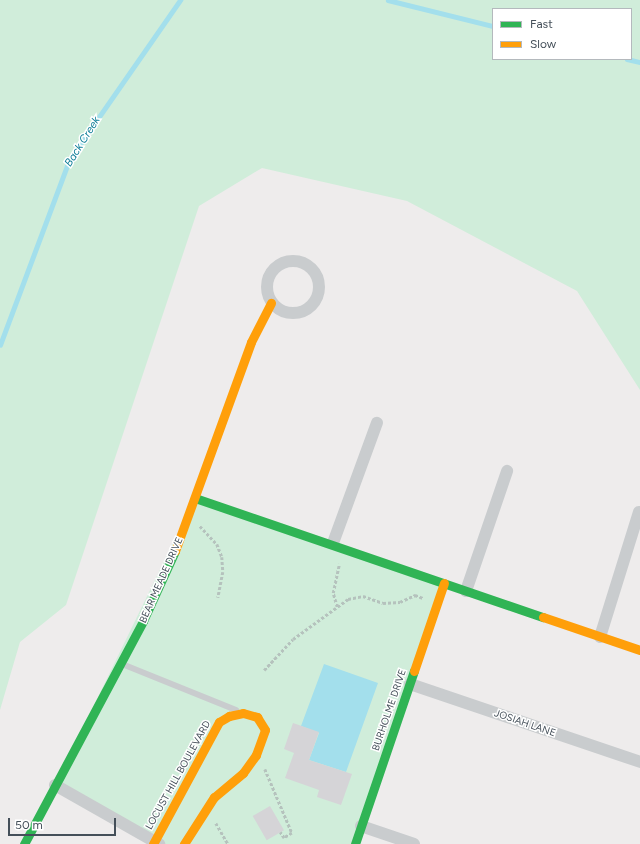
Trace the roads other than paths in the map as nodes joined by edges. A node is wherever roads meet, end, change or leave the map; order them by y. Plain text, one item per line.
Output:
1 (271, 303) junction
2 (377, 423) dead end
3 (507, 471) dead end
4 (195, 498) junction
5 (638, 512) dead end
6 (333, 543) junction
7 (444, 583) junction
8 (466, 591) junction
9 (600, 637) junction
10 (640, 650) edge
11 (120, 663) junction
12 (410, 684) junction
13 (243, 713) junction
14 (640, 762) edge
15 (55, 785) junction
16 (361, 826) junction
17 (156, 843) edge
18 (24, 844) edge
19 (184, 844) edge
20 (355, 844) edge
21 (414, 844) edge

1 - 1 street
1 - 4 street, BEAR MEADE DRIVE
2 - 6 street
3 - 8 street
4 - 6 street
4 - 11 street, BEAR MEADE DRIVE
5 - 9 street
6 - 7 street
7 - 8 street
7 - 12 street, BURHOLME DRIVE
8 - 9 street
9 - 10 street
11 - 13 lane
11 - 15 street, BEAR MEADE DRIVE
12 - 14 street, JOSIAH LANE
12 - 16 street, BURHOLME DRIVE
13 - 17 street, LOCUST HILL BOULEVARD
13 - 19 street
15 - 17 street
15 - 18 street, BEAR MEADE DRIVE
16 - 20 street, BURHOLME DRIVE
16 - 21 street

